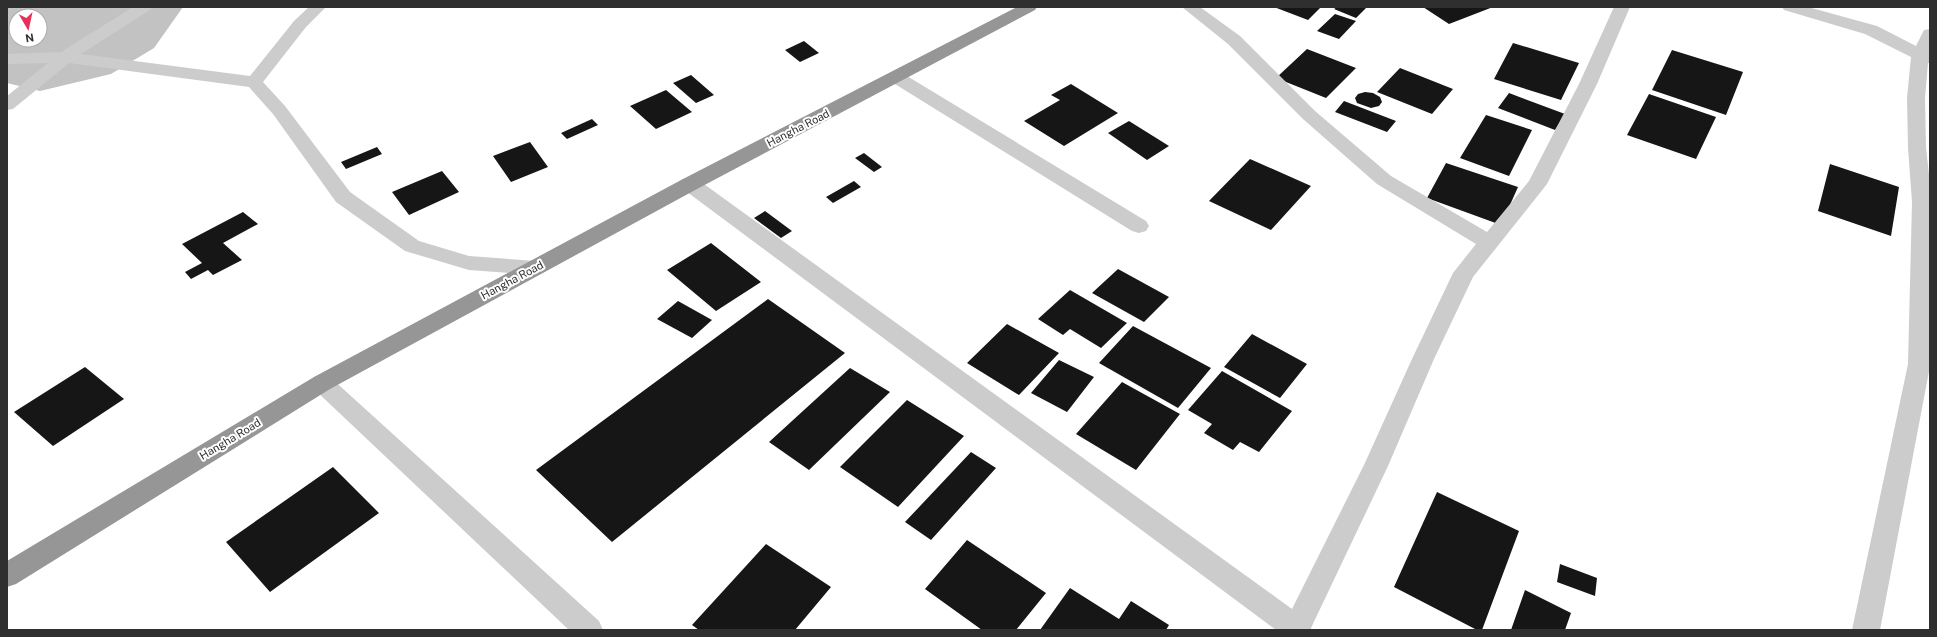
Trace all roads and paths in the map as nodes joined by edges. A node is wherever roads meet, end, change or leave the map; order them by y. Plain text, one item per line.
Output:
1 (144, 7) edge
2 (318, 7) edge
3 (1030, 7) edge
4 (1190, 7) edge
5 (1622, 7) edge
6 (1790, 7) edge
7 (1930, 34) edge
8 (1925, 56) edge
9 (65, 57) junction
10 (7, 59) edge
11 (896, 77) junction
12 (254, 82) junction
13 (7, 105) edge
14 (690, 184) junction
15 (1926, 203) edge
16 (1139, 226) dead end
17 (1489, 242) junction
18 (535, 268) junction
19 (322, 382) junction
20 (7, 575) edge
21 (1296, 629) edge
22 (589, 630) edge
23 (1866, 630) edge

1 - 9 street
2 - 12 street
3 - 11 highway, Hangha Road
4 - 17 street
5 - 17 street
6 - 8 street
7 - 8 street
8 - 15 street
9 - 10 street
9 - 12 street
9 - 13 street
11 - 14 highway, Hangha Road
11 - 16 street
12 - 18 street
14 - 18 highway, Hangha Road
14 - 21 street
15 - 23 street
17 - 21 street
18 - 19 highway, Hangha Road
19 - 20 highway, Hangha Road
19 - 22 street

